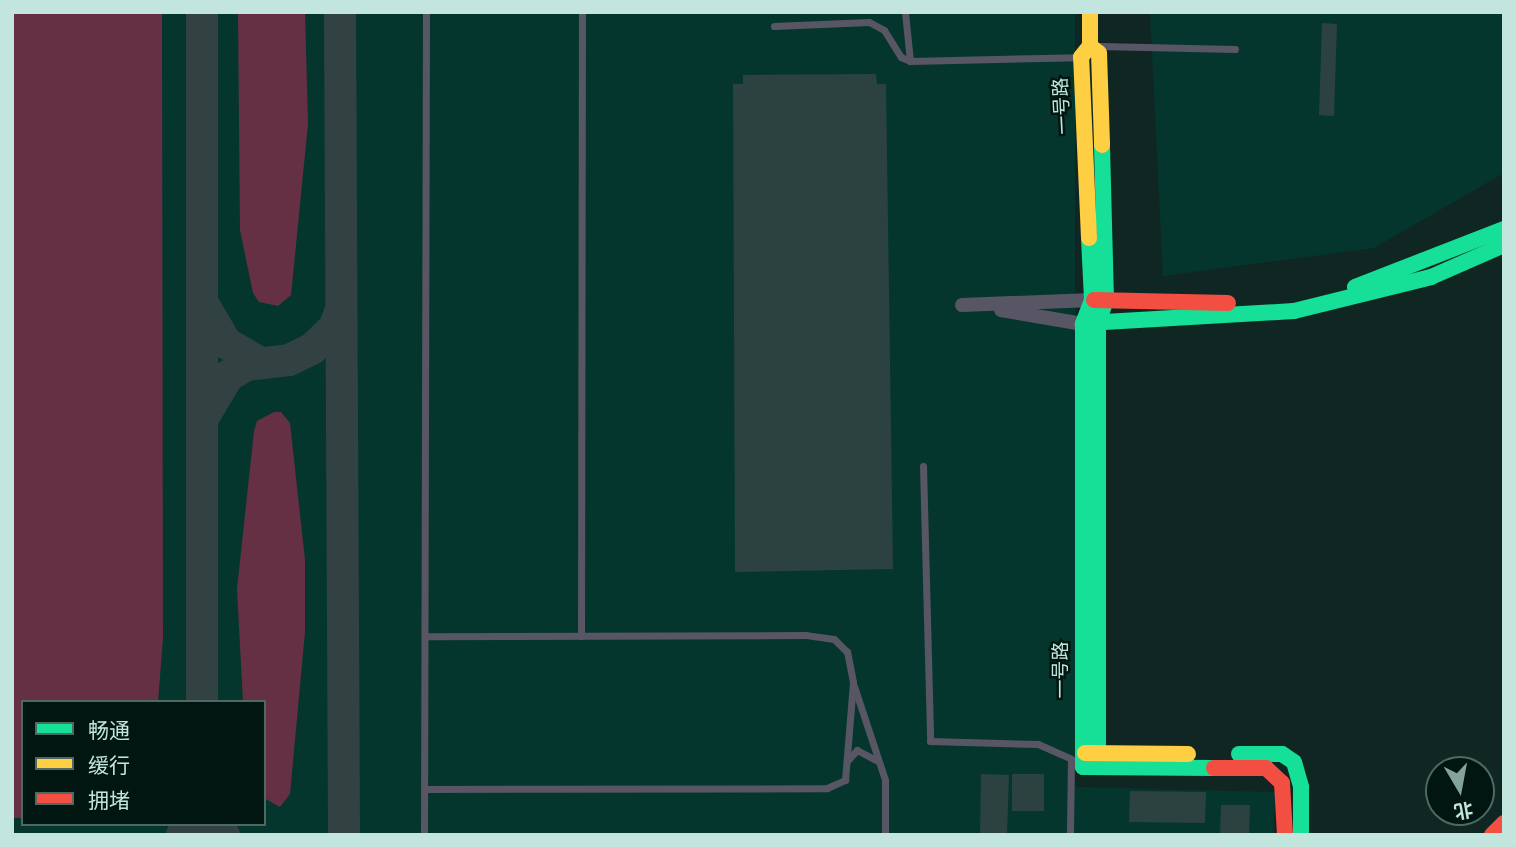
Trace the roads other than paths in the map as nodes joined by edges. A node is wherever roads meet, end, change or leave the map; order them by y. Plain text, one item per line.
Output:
1 (426, 12) edge
2 (582, 12) edge
3 (905, 12) edge
4 (1090, 12) edge
5 (774, 26) dead end
6 (1235, 49) dead end
7 (1085, 52) junction
8 (910, 61) junction
9 (1503, 234) edge
10 (1099, 300) junction
11 (1090, 323) junction
12 (923, 466) dead end
13 (428, 636) junction
14 (581, 636) junction
15 (853, 682) junction
16 (1090, 760) junction
17 (847, 761) junction
18 (878, 761) junction
19 (425, 789) junction
20 (1504, 823) edge
21 (424, 835) edge
22 (885, 835) edge
23 (1070, 835) edge
24 (1285, 835) edge
25 (1301, 835) edge
26 (1492, 835) edge

1 - 13 lane
2 - 14 lane
3 - 8 lane
4 - 7 main road, 一号路
5 - 8 lane
6 - 7 lane
7 - 8 lane
7 - 10 main road, 一号路
9 - 10 main road
9 - 11 main road
10 - 11 main road, 一号路
10 - 11 street
11 - 16 main road, 一号路
12 - 23 lane
13 - 14 lane
13 - 19 lane
14 - 15 lane
15 - 17 lane
15 - 18 lane
16 - 24 main road
16 - 25 main road
17 - 18 lane
17 - 19 lane
18 - 22 lane
19 - 21 lane
20 - 26 main road

